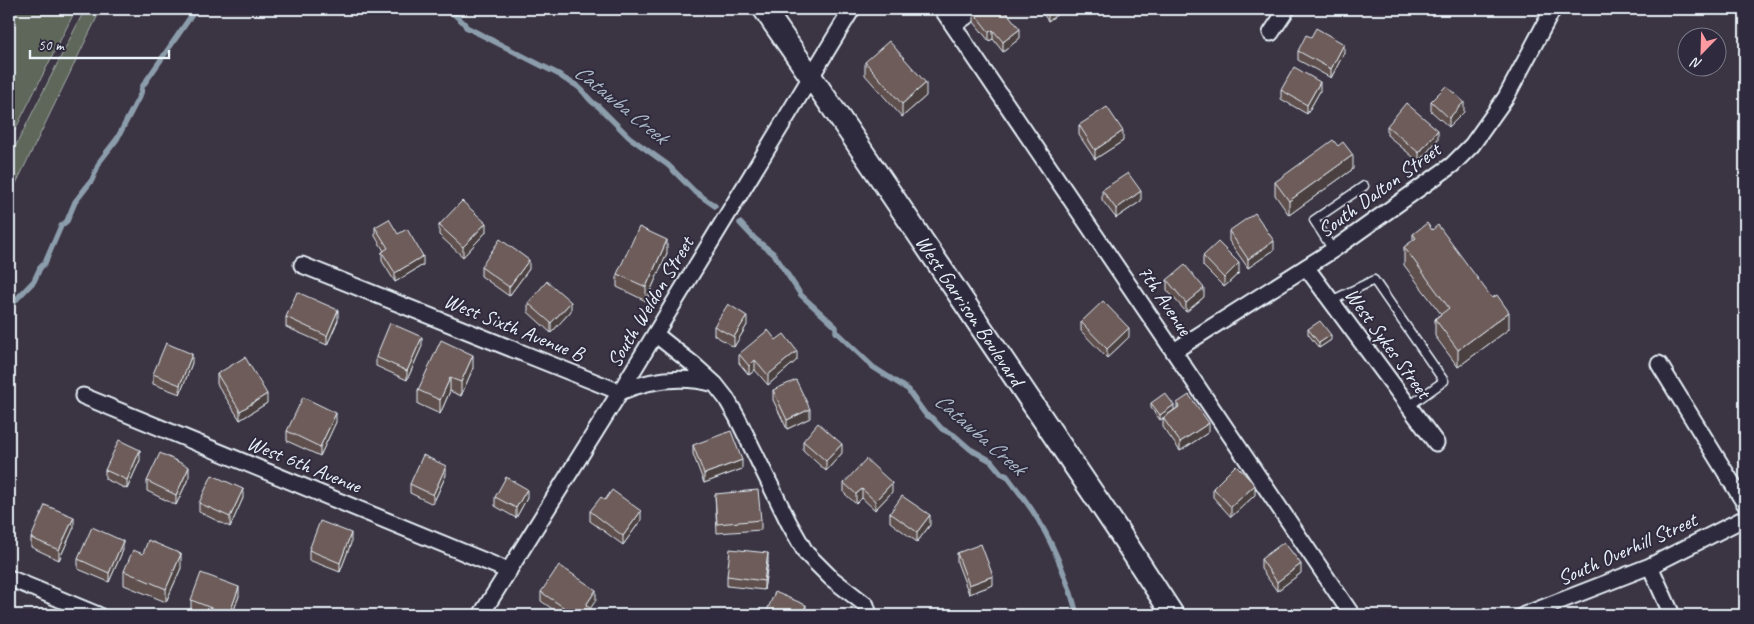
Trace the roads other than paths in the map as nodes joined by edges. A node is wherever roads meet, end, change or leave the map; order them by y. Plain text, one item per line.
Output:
1 (764, 9) edge
2 (852, 9) edge
3 (942, 9) edge
4 (977, 9) edge
5 (1287, 9) edge
6 (1553, 9) edge
7 (954, 25) junction
8 (1271, 34) dead end
9 (811, 76) junction
10 (1364, 186) dead end
11 (1333, 250) junction
12 (302, 265) dead end
13 (1306, 267) junction
14 (1331, 301) junction
15 (655, 334) junction
16 (1174, 351) junction
17 (1659, 364) dead end
18 (715, 384) junction
19 (620, 392) junction
20 (83, 396) dead end
21 (1409, 406) junction
22 (1436, 443) dead end
23 (1745, 504) edge
24 (1745, 518) edge
25 (1650, 566) junction
26 (509, 571) junction
27 (9, 578) edge
28 (98, 615) edge
29 (481, 615) edge
30 (869, 615) edge
31 (1174, 615) edge
32 (1352, 615) edge
33 (1524, 615) edge
34 (1672, 615) edge

1 - 9 main road, West Garrison Boulevard
2 - 9 street, South Weldon Street
3 - 7 street, 7th Avenue
4 - 7 street
5 - 8 street
6 - 11 street, South Dalton Street
7 - 16 street, 7th Avenue
9 - 15 street, South Weldon Street
9 - 31 main road, West Garrison Boulevard
10 - 11 lane
11 - 13 street, South Dalton Street
12 - 19 street, West Sixth Avenue B
13 - 14 street, West Sykes Street
13 - 16 street, South Dalton Street
14 - 21 street, West Sykes Street
14 - 21 lane
15 - 18 street
15 - 19 street, South Weldon Street
16 - 32 street, 7th Avenue
17 - 23 street
18 - 19 street
18 - 30 street
19 - 26 street, South Weldon Street
20 - 26 street, West 6th Avenue
21 - 22 street, West Sykes Street
24 - 25 street, South Overhill Street
25 - 33 street, South Overhill Street
25 - 34 street
26 - 29 street, South Weldon Street
27 - 28 street

